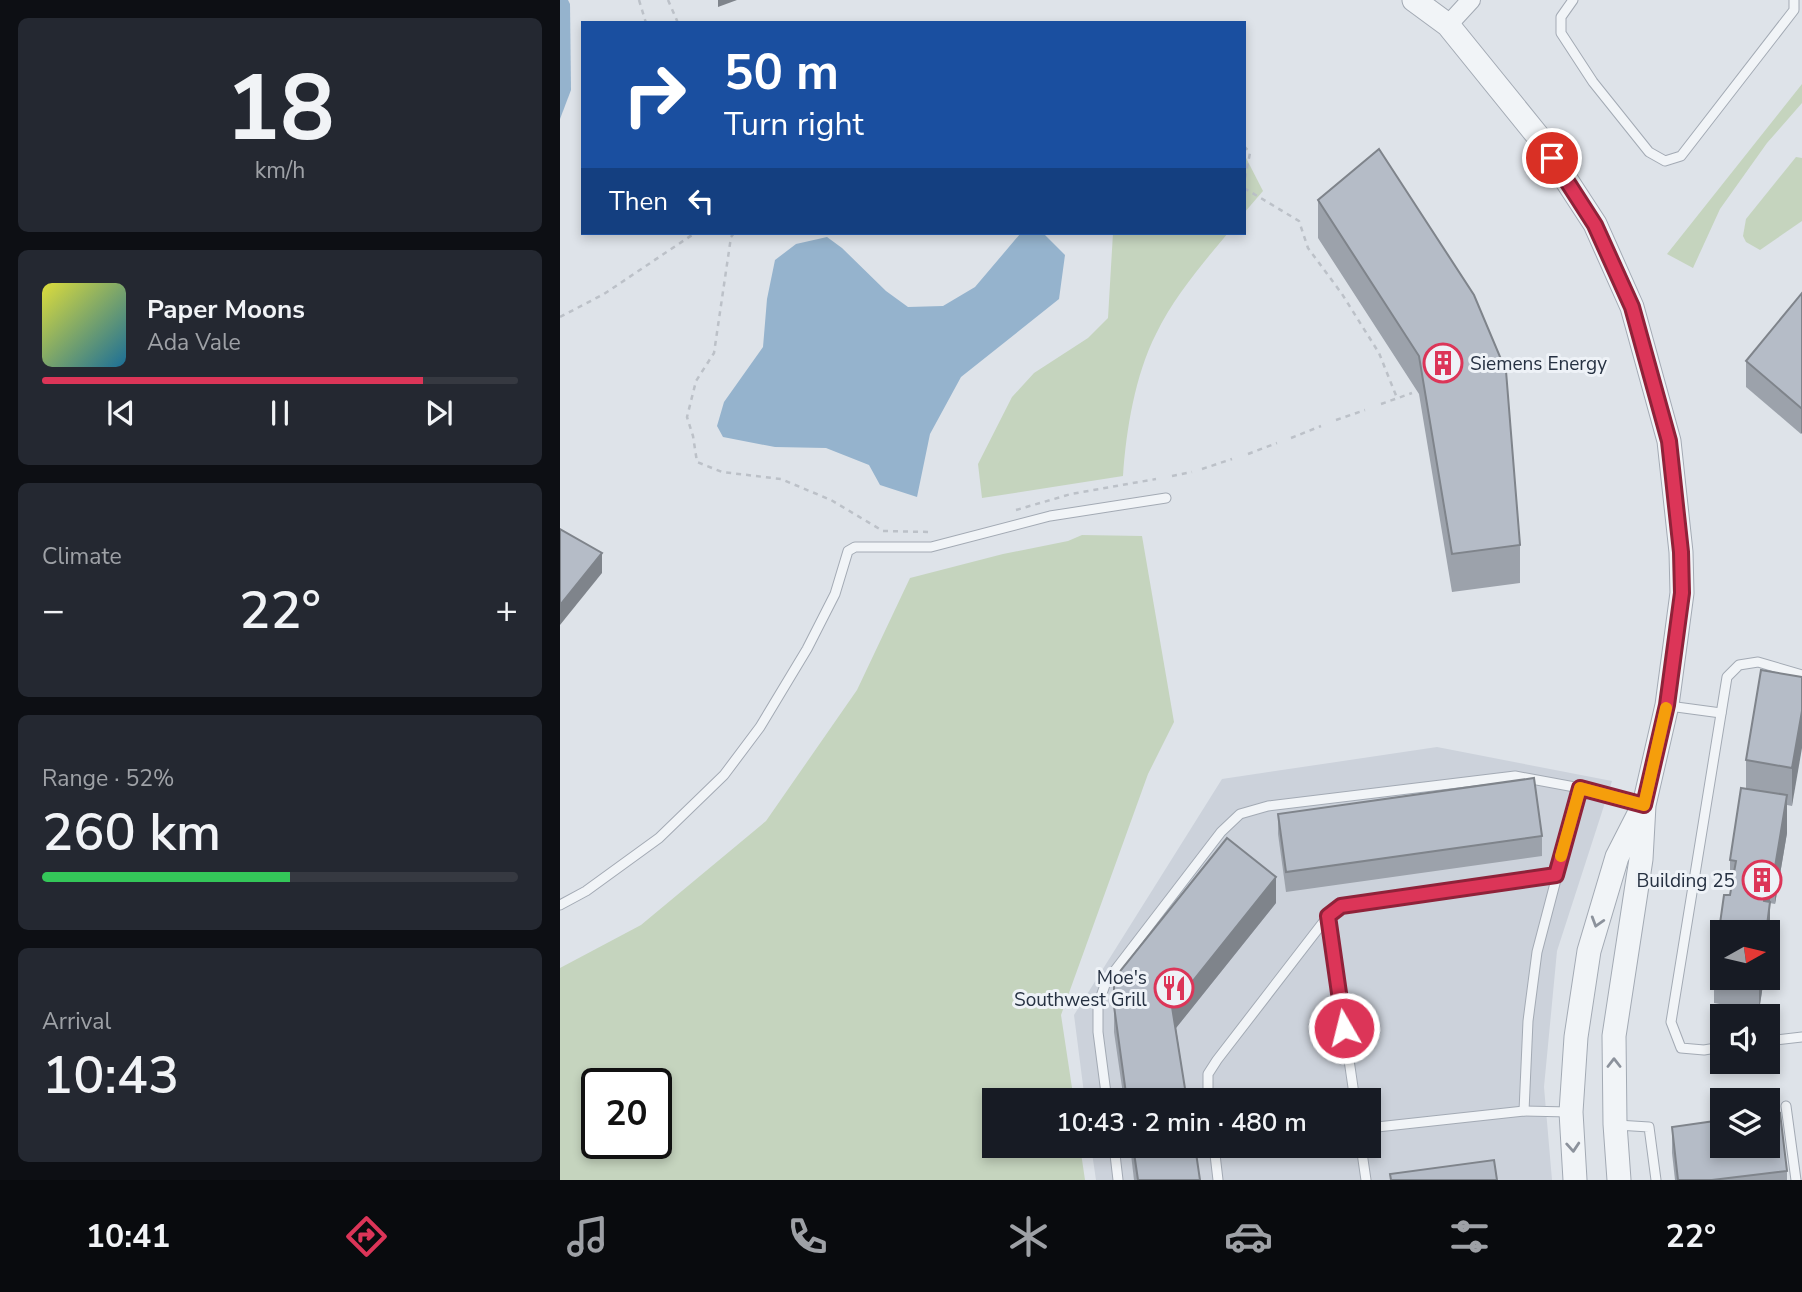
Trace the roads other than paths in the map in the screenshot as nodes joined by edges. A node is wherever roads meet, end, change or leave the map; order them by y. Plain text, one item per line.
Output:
1 (1414, 0) edge
2 (1471, 0) edge
3 (1573, 0) edge
4 (1794, 0) edge
5 (1448, 25) junction
6 (1166, 498) dead end
7 (1802, 675) edge
8 (1667, 705) junction
9 (1721, 713) junction
10 (1580, 788) junction
11 (1644, 805) junction
12 (1556, 875) junction
13 (560, 905) edge
14 (1328, 916) junction
15 (1802, 1037) edge
16 (1780, 1040) edge
17 (1710, 1049) edge
18 (1105, 1088) edge
19 (1208, 1088) edge
20 (1353, 1088) edge
21 (1786, 1107) dead end
22 (1524, 1111) junction
23 (1571, 1112) junction
24 (1615, 1124) junction
25 (1381, 1127) edge
26 (1115, 1158) edge
27 (1215, 1158) edge
28 (1363, 1158) edge
29 (1118, 1180) edge
30 (1218, 1180) edge
31 (1366, 1180) edge
32 (1575, 1180) edge
33 (1619, 1180) edge
34 (1656, 1180) edge
35 (1796, 1180) edge

1 - 5 street
2 - 5 street
3 - 4 lane
5 - 8 street
6 - 13 lane
7 - 9 lane
8 - 9 lane
8 - 11 street
9 - 17 lane
10 - 11 lane
10 - 12 lane
10 - 18 lane
11 -> 23 street
24 -> 11 street
12 - 14 lane
12 - 22 lane
14 - 19 lane
14 - 20 lane
15 - 16 lane
21 - 35 lane
22 - 23 lane
22 - 25 lane
23 -> 32 street
24 - 33 street
24 - 34 lane
26 - 29 lane
27 - 30 lane
28 - 31 lane

